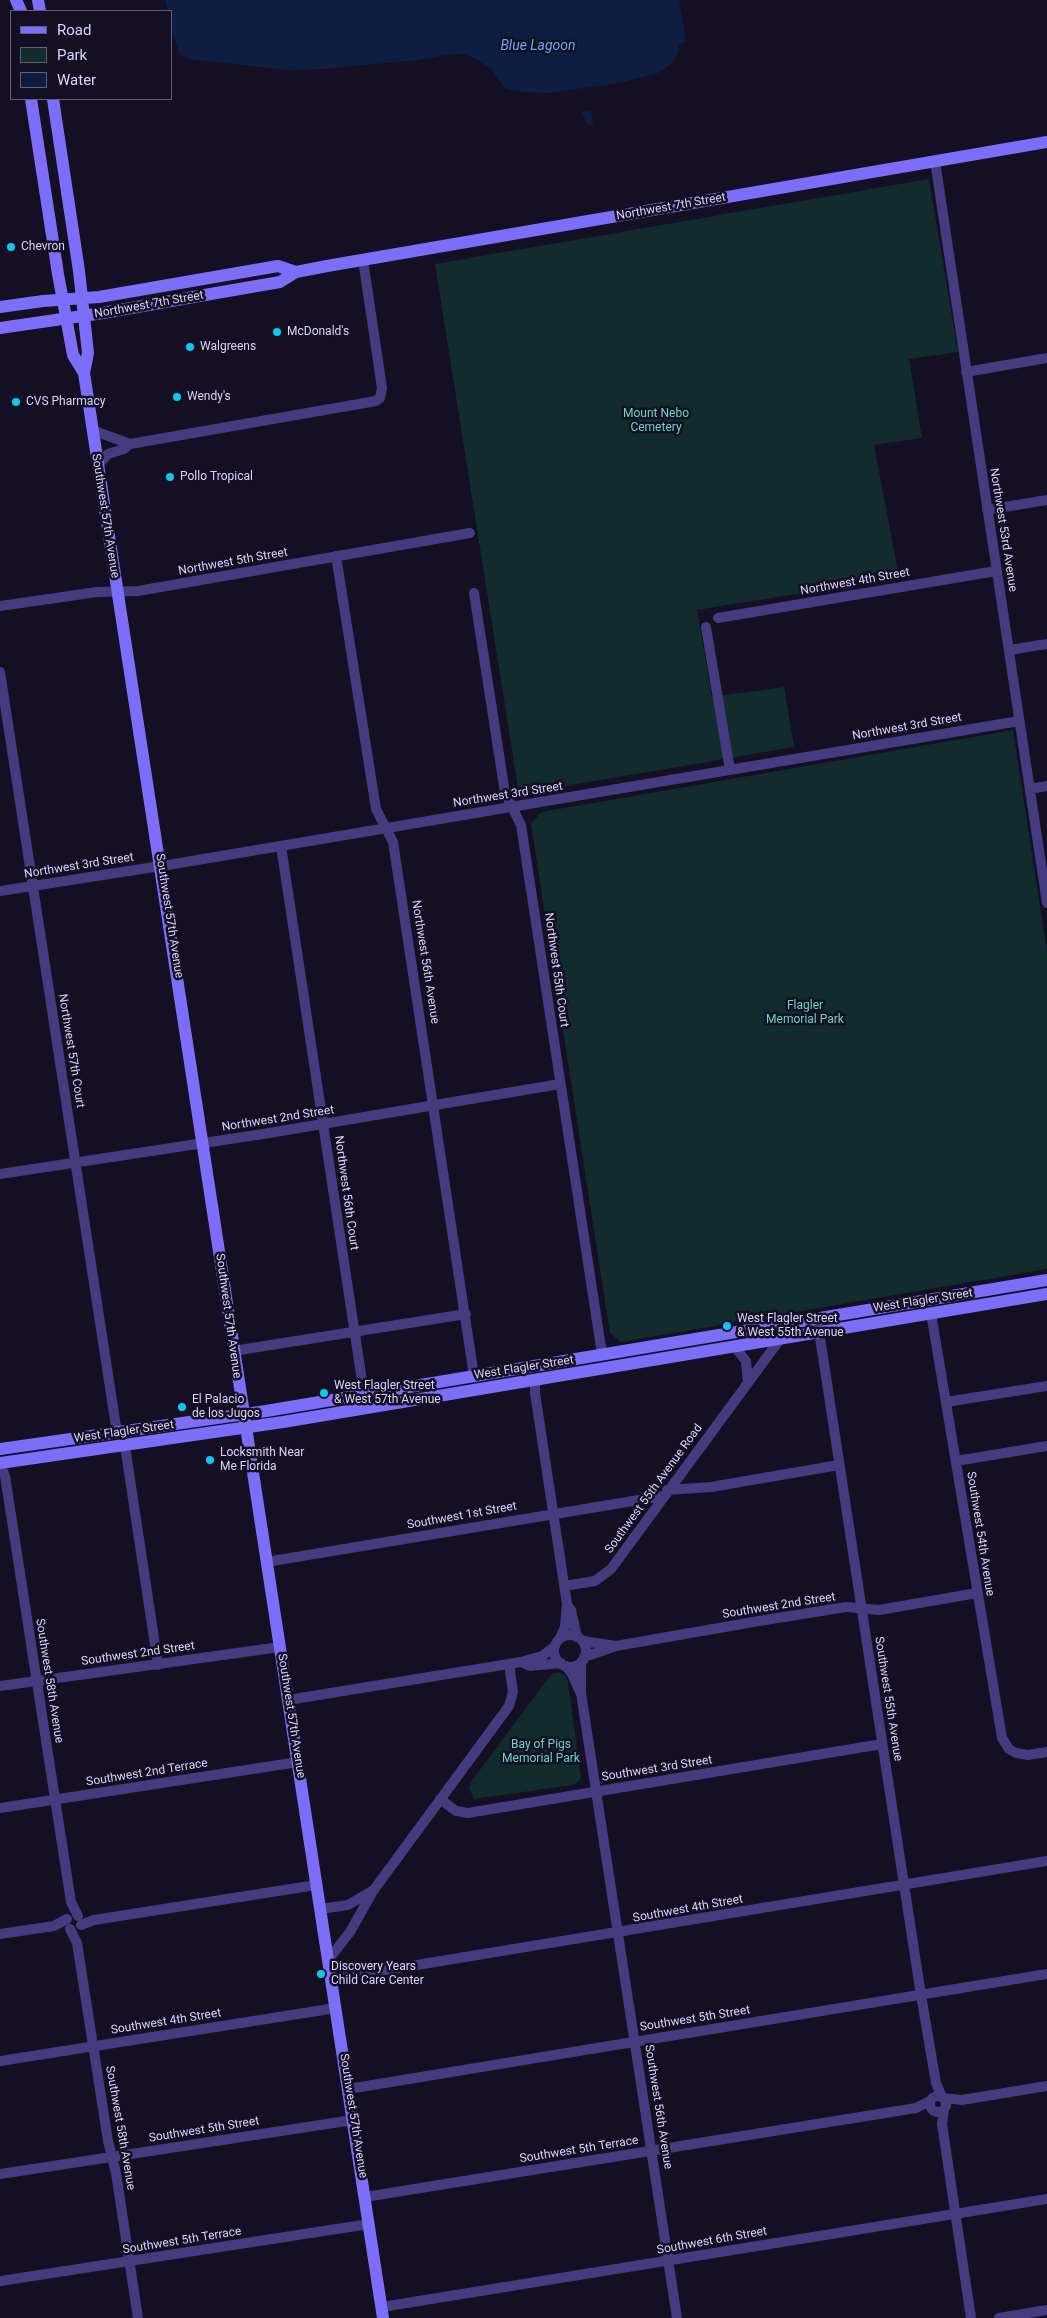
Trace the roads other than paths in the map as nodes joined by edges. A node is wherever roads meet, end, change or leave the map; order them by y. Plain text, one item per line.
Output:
1 (31, 100) edge
2 (53, 100) edge
3 (1047, 142) edge
4 (935, 161) junction
5 (363, 260) junction
6 (296, 272) junction
7 (82, 298) junction
8 (62, 300) junction
9 (0, 307) edge
10 (83, 316) junction
11 (66, 318) junction
12 (0, 328) edge
13 (1047, 358) edge
14 (966, 372) junction
15 (84, 373) junction
16 (92, 430) junction
17 (130, 444) junction
18 (98, 465) junction
19 (1047, 500) edge
20 (987, 510) junction
21 (470, 533) dead end
22 (336, 556) junction
23 (996, 571) junction
24 (117, 592) junction
25 (474, 593) dead end
26 (0, 606) edge
27 (718, 618) dead end
28 (706, 627) dead end
29 (1047, 644) edge
30 (1009, 650) junction
31 (0, 672) edge
32 (1020, 721) junction
33 (730, 770) junction
34 (1047, 786) edge
35 (1030, 789) junction
36 (512, 807) junction
37 (386, 828) junction
38 (281, 846) junction
39 (161, 866) junction
40 (33, 886) junction
41 (0, 891) edge
42 (1047, 903) edge
43 (560, 1084) junction
44 (434, 1105) junction
45 (324, 1124) junction
46 (203, 1144) junction
47 (76, 1162) junction
48 (0, 1174) edge
49 (1047, 1280) edge
50 (1047, 1294) edge
51 (988, 1297) junction
52 (931, 1313) junction
53 (466, 1314) junction
54 (817, 1318) junction
55 (799, 1321) junction
56 (819, 1332) junction
57 (354, 1333) junction
58 (781, 1338) junction
59 (734, 1346) junction
60 (233, 1351) junction
61 (602, 1354) junction
62 (556, 1362) junction
63 (474, 1376) junction
64 (536, 1379) junction
65 (748, 1383) junction
66 (1047, 1386) edge
67 (452, 1393) junction
68 (364, 1394) junction
69 (946, 1402) junction
70 (243, 1414) junction
71 (246, 1428) junction
72 (117, 1433) junction
73 (125, 1446) junction
74 (1047, 1446) edge
75 (0, 1449) edge
76 (956, 1461) junction
77 (0, 1464) edge
78 (839, 1465) junction
79 (665, 1493) junction
80 (553, 1513) junction
81 (266, 1562) junction
82 (564, 1586) junction
83 (977, 1593) junction
84 (567, 1604) junction
85 (861, 1609) junction
86 (560, 1638) junction
87 (580, 1639) junction
88 (616, 1646) junction
89 (280, 1647) junction
90 (554, 1647) junction
91 (583, 1660) junction
92 (521, 1662) junction
93 (509, 1664) junction
94 (158, 1665) junction
95 (563, 1665) junction
96 (37, 1681) junction
97 (0, 1686) edge
98 (581, 1693) junction
99 (288, 1700) junction
100 (882, 1744) junction
101 (1047, 1752) edge
102 (298, 1762) junction
103 (596, 1791) junction
104 (440, 1799) junction
105 (55, 1800) junction
106 (0, 1808) edge
107 (1047, 1861) edge
108 (904, 1885) junction
109 (316, 1886) junction
110 (373, 1890) junction
111 (320, 1909) junction
112 (74, 1923) junction
113 (618, 1933) junction
114 (0, 1934) edge
115 (328, 1959) junction
116 (1047, 1974) edge
117 (332, 1979) junction
118 (922, 1995) junction
119 (336, 2008) junction
120 (635, 2041) junction
121 (93, 2046) junction
122 (0, 2061) edge
123 (1047, 2086) edge
124 (348, 2089) junction
125 (938, 2104) junction
126 (353, 2120) junction
127 (652, 2151) junction
128 (112, 2157) junction
129 (0, 2174) edge
130 (365, 2198) junction
131 (1047, 2199) edge
132 (955, 2214) junction
133 (369, 2224) junction
134 (669, 2261) junction
135 (130, 2262) junction
136 (0, 2281) edge
137 (1047, 2310) edge
138 (383, 2313) edge
139 (138, 2318) edge
140 (678, 2318) edge
141 (971, 2318) edge
142 (999, 2318) edge

1 - 8 main road
2 - 7 main road
3 - 4 main road, Northwest 7th Street
4 - 5 main road, Northwest 7th Street
4 - 14 street, Northwest 53rd Avenue
5 - 6 main road, Northwest 7th Street
5 - 17 street
6 - 7 main road, Northwest 7th Street
6 - 10 main road, Northwest 7th Street
7 - 8 main road, Northwest 7th Street
7 - 10 main road
8 - 9 main road, Northwest 7th Street
8 - 11 main road
10 - 11 main road, Northwest 7th Street
10 - 15 main road
11 - 12 main road, Northwest 7th Street
11 - 15 main road
13 - 14 street
14 - 20 street, Northwest 53rd Avenue
15 - 16 main road, Southwest 57th Avenue
16 - 17 street
16 - 18 main road, Southwest 57th Avenue
17 - 18 street
18 - 24 main road, Southwest 57th Avenue
19 - 20 street
20 - 23 street, Northwest 53rd Avenue
21 - 22 street, Northwest 5th Street
22 - 24 street, Northwest 5th Street
22 - 37 street, Northwest 56th Avenue
23 - 27 street, Northwest 4th Street
23 - 30 street, Northwest 53rd Avenue
24 - 26 street, Northwest 5th Street
24 - 39 main road, Southwest 57th Avenue
25 - 36 street, Northwest 55th Court
28 - 33 street
29 - 30 street
30 - 32 street, Northwest 53rd Avenue
31 - 40 street, Northwest 57th Court
32 - 33 street, Northwest 3rd Street
32 - 35 street, Northwest 53rd Avenue
33 - 36 street, Northwest 3rd Street
34 - 35 street
35 - 42 street, Northwest 53rd Avenue
36 - 37 street, Northwest 3rd Street
36 - 43 street, Northwest 55th Court
37 - 38 street, Northwest 3rd Street
37 - 44 street, Northwest 56th Avenue
38 - 39 street, Northwest 3rd Street
38 - 45 street, Northwest 56th Court
39 - 40 street, Northwest 3rd Street
39 - 46 main road, Southwest 57th Avenue
40 - 41 street, Northwest 3rd Street
40 - 47 street, Northwest 57th Court
43 - 44 street, Northwest 2nd Street
43 - 61 street, Northwest 55th Court
44 - 45 street, Northwest 2nd Street
44 - 53 street, Northwest 56th Avenue
45 - 46 street, Northwest 2nd Street
45 - 57 street, Northwest 56th Court
46 - 47 street, Northwest 2nd Street
46 - 60 main road, Southwest 57th Avenue
47 - 48 street, Northwest 2nd Street
47 - 72 street, Northwest 57th Court
49 - 51 main road, West Flagler Street
50 - 51 main road, West Flagler Street
51 - 52 main road, West Flagler Street
51 - 54 main road, West Flagler Street
52 - 56 main road, West Flagler Street
52 - 69 street, Southwest 54th Avenue
53 - 57 street
53 - 63 street, Northwest 56th Avenue
54 - 55 main road, West Flagler Street
54 - 56 street, Southwest 55th Avenue
55 - 58 main road
55 - 61 main road, West Flagler Street
56 - 58 main road, West Flagler Street
56 - 78 street, Southwest 55th Avenue
57 - 60 street
57 - 68 street, Northwest 56th Court
58 - 59 main road, West Flagler Street
58 - 65 street, Southwest 55th Avenue Road
59 - 64 main road, West Flagler Street
59 - 65 street
60 - 70 main road, Southwest 57th Avenue
61 - 62 main road, West Flagler Street
62 - 63 main road, West Flagler Street
62 - 64 main road
63 - 67 main road
63 - 68 main road, West Flagler Street
64 - 67 main road, West Flagler Street
64 - 80 street
65 - 79 street, Southwest 55th Avenue Road
66 - 69 street
67 - 71 main road, West Flagler Street
68 - 70 main road, West Flagler Street
69 - 76 street, Southwest 54th Avenue
70 - 71 main road, Southwest 57th Avenue
70 - 72 main road, West Flagler Street
71 - 73 main road, West Flagler Street
71 - 81 main road, Southwest 57th Avenue
72 - 75 main road, West Flagler Street
73 - 77 main road, West Flagler Street
73 - 94 street
74 - 76 street
76 - 83 street, Southwest 54th Avenue
77 - 96 street, Southwest 58th Avenue
78 - 79 street, Southwest 1st Street
78 - 85 street, Southwest 55th Avenue
79 - 80 street, Southwest 1st Street
79 - 82 street, Southwest 55th Avenue Road
80 - 81 street, Southwest 1st Street
80 - 82 street
81 - 89 main road, Southwest 57th Avenue
82 - 84 street
83 - 85 street, Southwest 2nd Street
83 - 101 street, Southwest 54th Avenue
84 - 86 street
84 - 87 street
85 - 88 street, Southwest 2nd Street
85 - 100 street, Southwest 55th Avenue
86 - 87 street
86 - 90 street
87 - 88 street, Southwest 2nd Street
87 - 91 street
88 - 91 street, Southwest 2nd Street
89 - 94 street, Southwest 2nd Street
89 - 99 main road, Southwest 57th Avenue
90 - 92 street
90 - 95 street
91 - 95 street
91 - 98 street, Southwest 56th Avenue
92 - 93 street
92 - 95 street
93 - 99 street
93 - 104 street
94 - 96 street, Southwest 2nd Street
95 - 98 street, Southwest 56th Avenue
96 - 97 street, Southwest 2nd Street
96 - 105 street, Southwest 58th Avenue
98 - 103 street, Southwest 56th Avenue
99 - 102 main road, Southwest 57th Avenue
100 - 103 street, Southwest 3rd Street
100 - 108 street, Southwest 55th Avenue
102 - 105 street, Southwest 2nd Terrace
102 - 109 main road, Southwest 57th Avenue
103 - 104 street, Southwest 3rd Street
103 - 113 street, Southwest 56th Avenue
104 - 110 street
105 - 106 street, Southwest 2nd Terrace
105 - 112 street, Southwest 58th Avenue
107 - 108 street, Southwest 4th Street
108 - 113 street, Southwest 4th Street
108 - 118 street, Southwest 55th Avenue
109 - 111 main road, Southwest 57th Avenue
109 - 112 street
110 - 111 street
110 - 115 street
111 - 115 main road, Southwest 57th Avenue
112 - 114 street
112 - 121 street, Southwest 58th Avenue
113 - 117 street, Southwest 4th Street
113 - 120 street, Southwest 56th Avenue
115 - 117 main road, Southwest 57th Avenue
116 - 118 street, Southwest 5th Street
117 - 119 main road, Southwest 57th Avenue
118 - 120 street, Southwest 5th Street
118 - 125 street, Southwest 55th Avenue
119 - 121 street, Southwest 4th Street
119 - 124 main road, Southwest 57th Avenue
120 - 124 street, Southwest 5th Street
120 - 127 street, Southwest 56th Avenue
121 - 122 street, Southwest 4th Street
121 - 128 street, Southwest 58th Avenue
123 - 125 street, Southwest 5th Terrace
124 - 126 main road, Southwest 57th Avenue
125 - 127 street, Southwest 5th Terrace
125 - 132 street, Southwest 55th Avenue
126 - 128 street, Southwest 5th Street
126 - 130 main road, Southwest 57th Avenue
127 - 130 street, Southwest 5th Terrace
127 - 134 street, Southwest 56th Avenue
128 - 129 street, Southwest 5th Street
128 - 135 street, Southwest 58th Avenue
130 - 133 main road, Southwest 57th Avenue
131 - 132 street, Southwest 6th Street
132 - 134 street, Southwest 6th Street
132 - 141 street, Southwest 55th Avenue
133 - 135 street, Southwest 5th Terrace
133 - 138 main road, Southwest 57th Avenue
134 - 138 street, Southwest 6th Street
134 - 140 street, Southwest 56th Avenue
135 - 136 street, Southwest 5th Terrace
135 - 139 street, Southwest 58th Avenue
137 - 142 street

